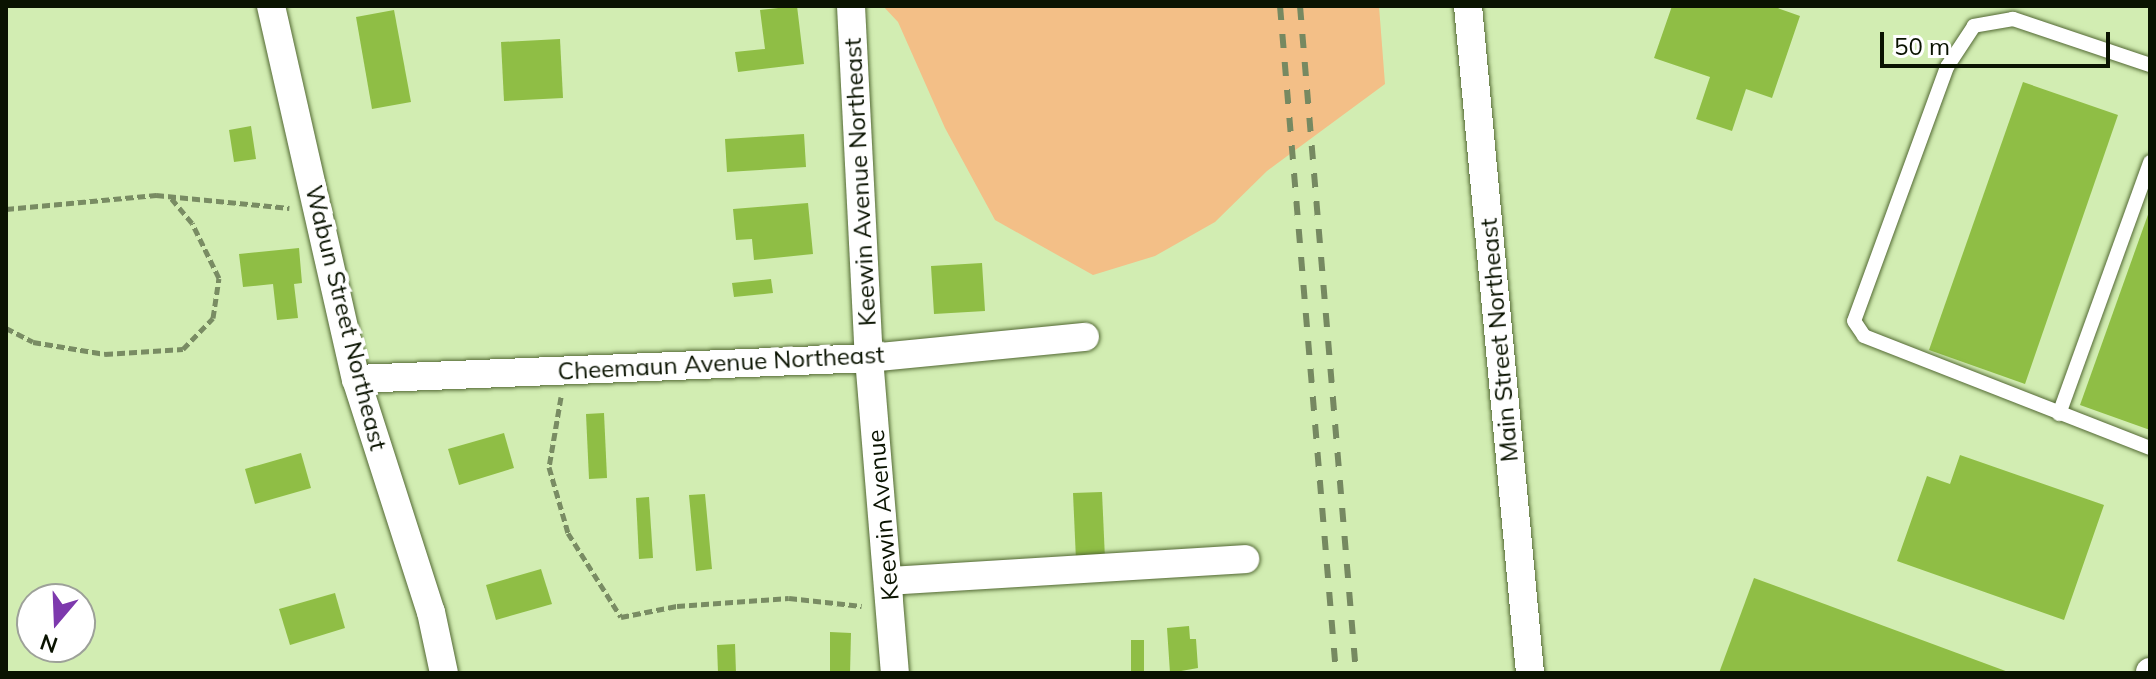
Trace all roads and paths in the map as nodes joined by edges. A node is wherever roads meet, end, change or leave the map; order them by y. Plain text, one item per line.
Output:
1 (271, 6) edge
2 (851, 6) edge
3 (1468, 6) edge
4 (2150, 65) edge
5 (2150, 162) edge
6 (169, 196) junction
7 (318, 210) junction
8 (8, 211) edge
9 (6, 328) edge
10 (1085, 337) dead end
11 (869, 358) junction
12 (556, 371) junction
13 (356, 379) junction
14 (2059, 414) junction
15 (2150, 448) edge
16 (1245, 559) dead end
17 (888, 581) junction
18 (891, 609) junction
19 (444, 673) edge
20 (895, 673) edge
21 (1530, 673) edge

1 - 7 street, Wabun Street Northeast
2 - 11 street, Keewin Avenue Northeast
3 - 21 street, Main Street Northeast
4 - 14 lane
5 - 14 lane
6 - 7 path
6 - 8 path
6 - 9 path
7 - 13 street, Wabun Street Northeast
10 - 11 street, Cheemaun Avenue Northeast
11 - 12 street, Cheemaun Avenue Northeast
11 - 17 street, Keewin Avenue
12 - 13 street, Cheemaun Avenue Northeast
12 - 18 path
13 - 19 street, Wabun Street Northeast
14 - 15 lane
16 - 17 street
17 - 18 street, Keewin Avenue
18 - 20 street, Keewin Avenue

